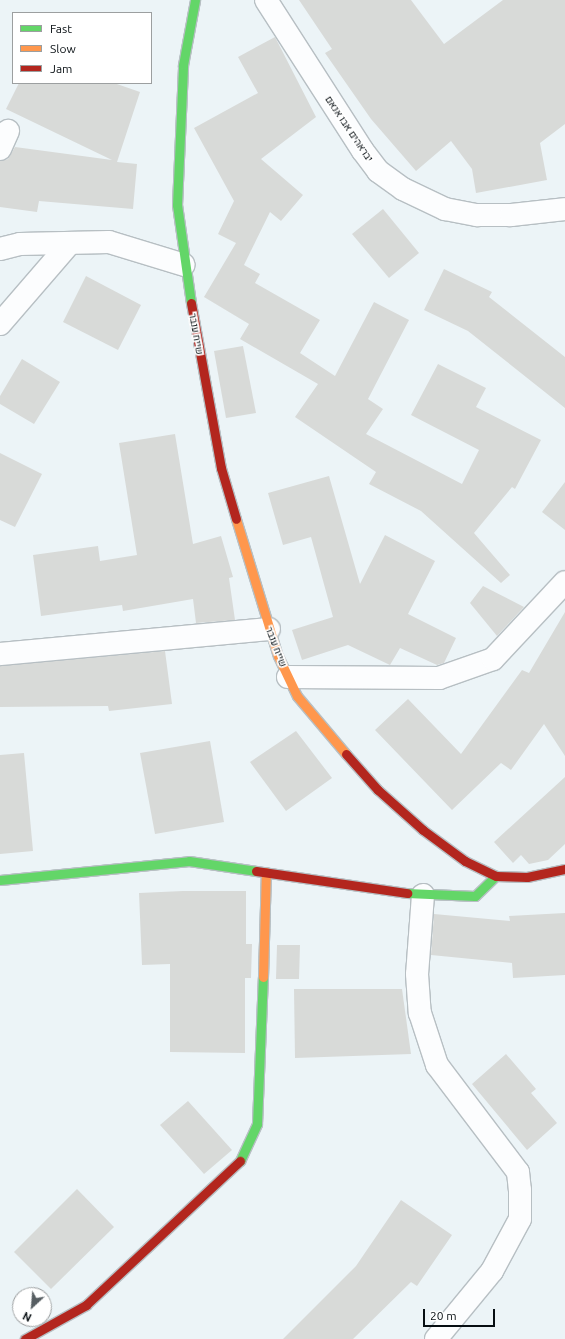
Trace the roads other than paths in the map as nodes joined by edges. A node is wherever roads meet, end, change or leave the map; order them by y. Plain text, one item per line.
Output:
1 (194, 0) edge
2 (266, 0) edge
3 (565, 209) edge
4 (70, 243) junction
5 (0, 249) edge
6 (184, 265) junction
7 (0, 324) edge
8 (565, 582) edge
9 (269, 629) junction
10 (0, 654) edge
11 (288, 677) junction
12 (565, 869) edge
13 (266, 872) junction
14 (496, 876) junction
15 (0, 880) edge
16 (422, 895) junction
17 (25, 1339) edge
18 (436, 1339) edge

1 - 6 street, שייח ענבר
2 - 3 street, יבראהים אבו אנאם
4 - 5 street
4 - 6 street
4 - 7 street
6 - 9 street, שייח ענבר
8 - 11 street
9 - 10 street
9 - 11 street, שייח ענבר
11 - 14 street, שייח ענבר
12 - 14 street, שייח ענבר
13 - 15 street
13 - 16 street
13 - 17 street
14 - 16 street
16 - 18 street

